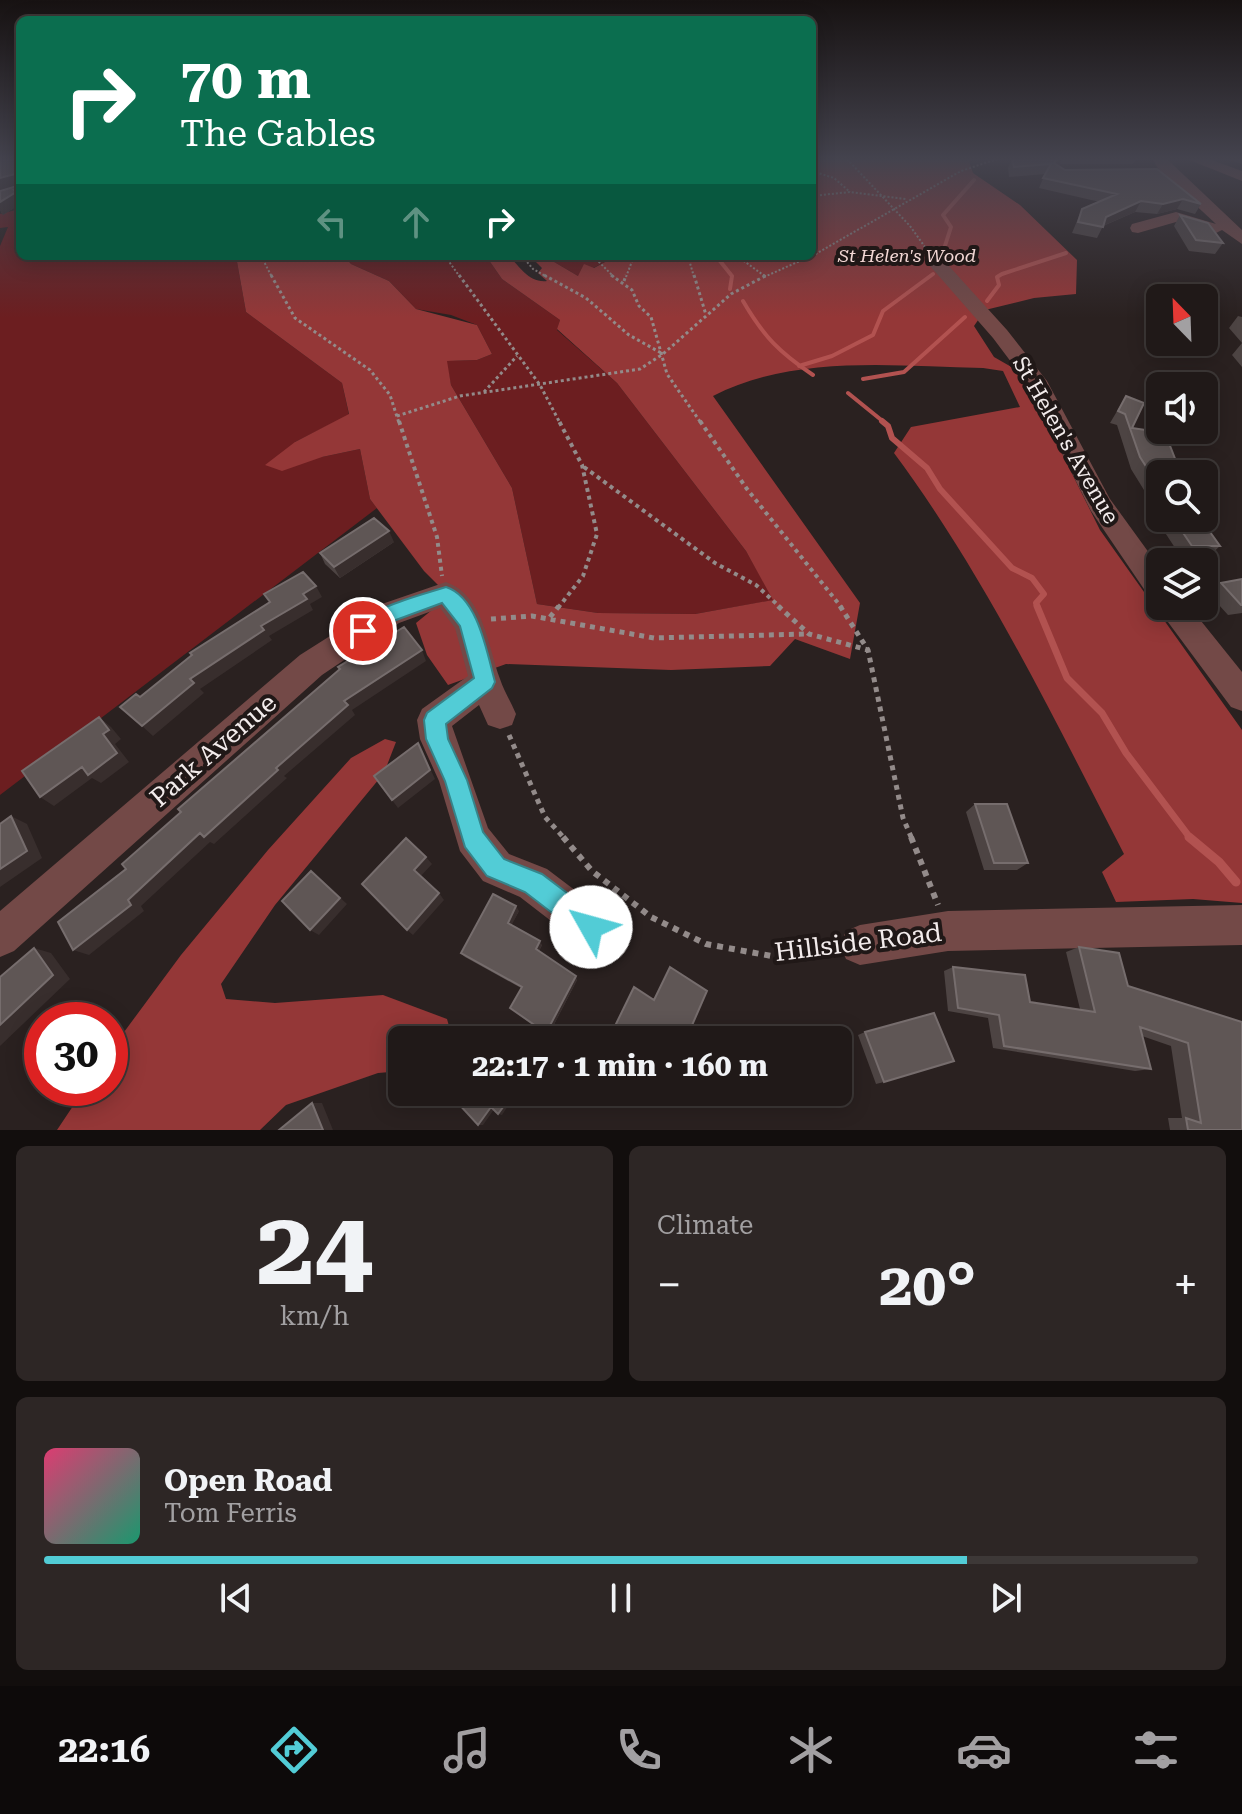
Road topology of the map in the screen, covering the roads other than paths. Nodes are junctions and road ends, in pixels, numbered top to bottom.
1 (1211, 212) edge
2 (1138, 228) dead end
3 (1242, 239) edge
4 (933, 259) road end
5 (1146, 570) edge
6 (1183, 620) edge
7 (485, 682) junction
8 (1242, 697) edge
9 (500, 714) road end
10 (1242, 925) edge
11 (591, 927) dead end
12 (0, 937) edge
13 (860, 945) road end

1 - 3 street
2 - 3 street
4 - 5 street, St Helen's Avenue
6 - 8 street
7 - 9 street
7 - 11 street
7 - 12 street, Park Avenue
10 - 13 street, Hillside Road

